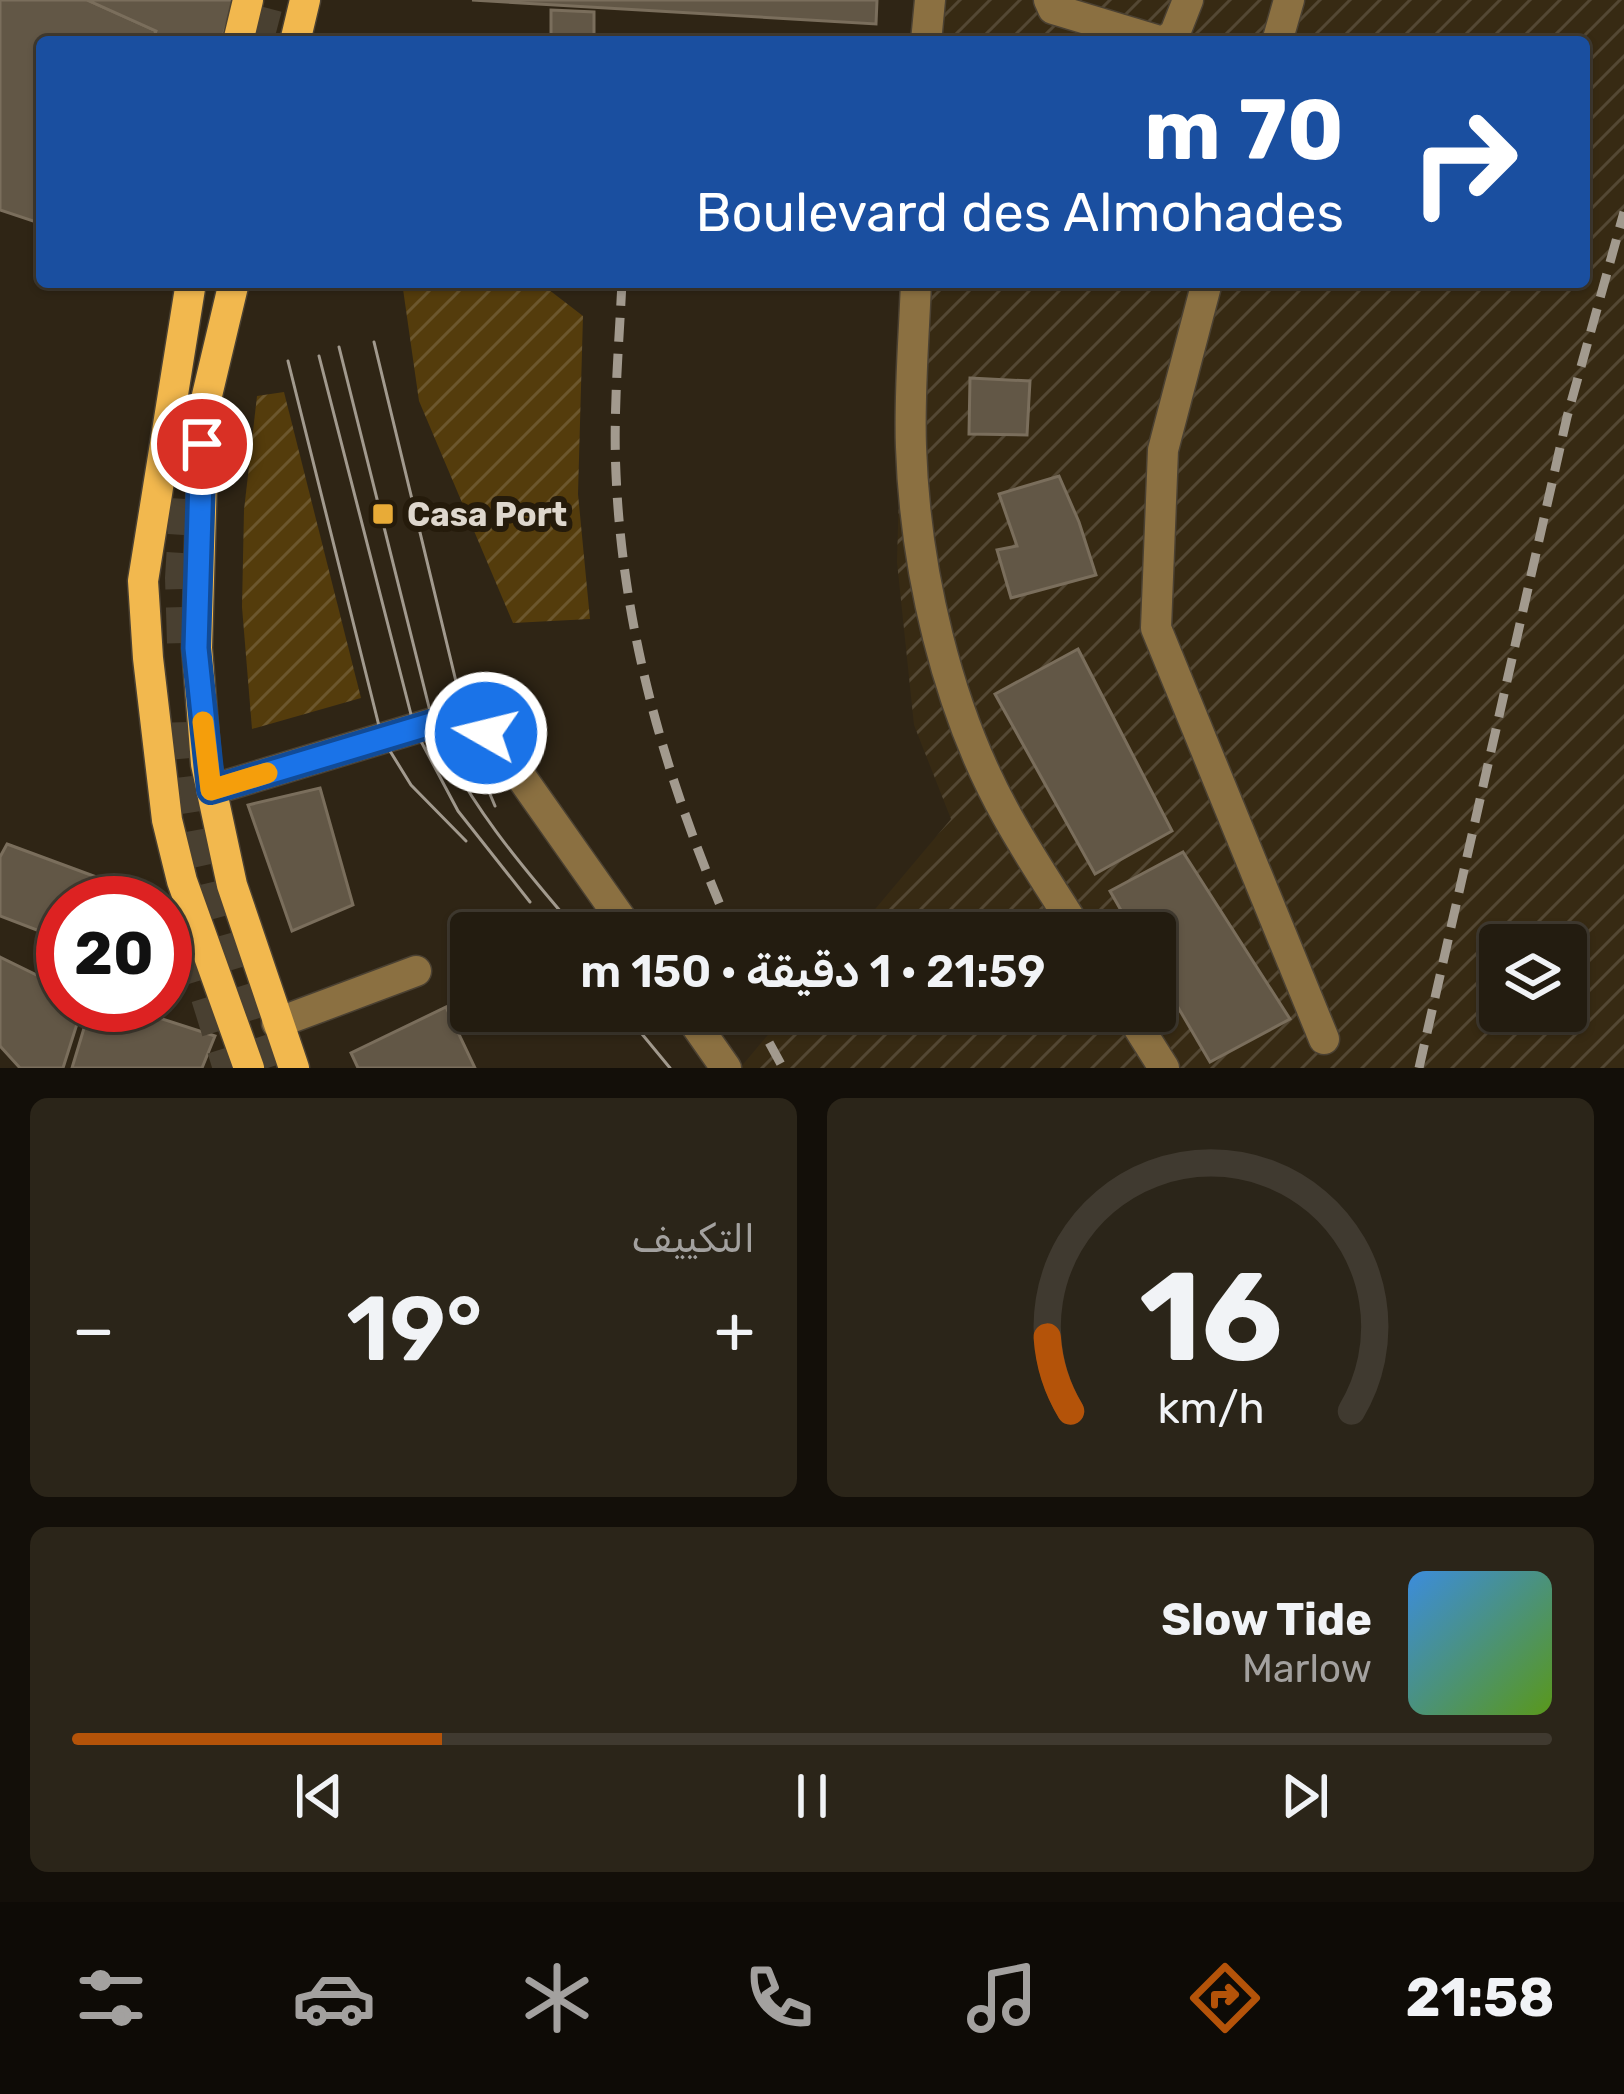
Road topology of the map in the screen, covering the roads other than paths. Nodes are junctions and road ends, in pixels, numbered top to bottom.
1 (248, 0) edge
2 (304, 0) edge
3 (930, 0) edge
4 (1049, 0) edge
5 (1188, 0) edge
6 (1289, 0) edge
7 (239, 36) edge
8 (296, 36) edge
9 (927, 36) edge
10 (1144, 36) edge
11 (1171, 36) edge
12 (1279, 36) edge
13 (190, 288) edge
14 (233, 288) edge
15 (916, 288) edge
16 (1205, 288) edge
17 (211, 790) junction
18 (616, 912) edge
19 (1066, 912) edge
20 (416, 971) dead end
21 (278, 1023) junction
22 (701, 1032) edge
23 (1141, 1032) edge
24 (1324, 1040) dead end
25 (249, 1068) edge
26 (294, 1068) edge
27 (726, 1068) edge
28 (1164, 1068) edge

1 - 7 main road
2 - 8 main road
3 - 9 street
4 - 10 street
5 - 11 street
6 - 12 street
13 - 25 main road
14 - 17 main road
15 - 19 street
16 - 24 street
17 - 18 street
17 - 21 main road
20 - 21 street
21 - 26 main road
22 - 27 street
23 - 28 street

